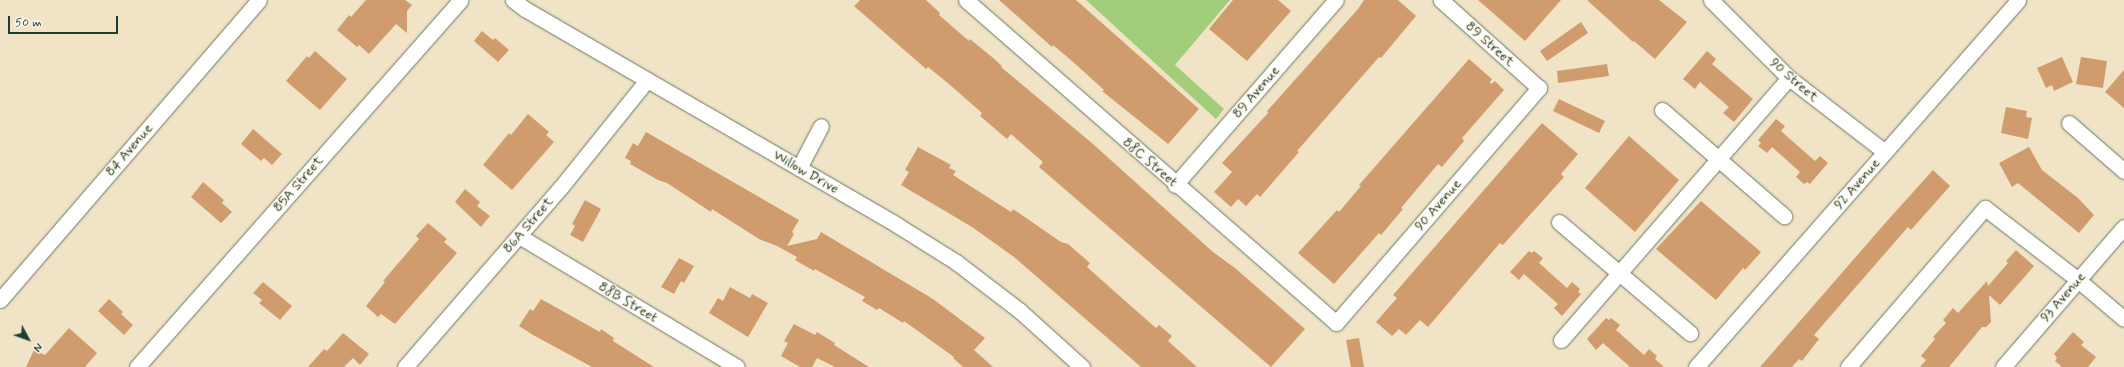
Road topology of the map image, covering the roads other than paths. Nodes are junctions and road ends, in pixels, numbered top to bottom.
1 (259, 0) edge
2 (460, 0) edge
3 (513, 0) edge
4 (966, 0) edge
5 (1336, 0) edge
6 (1441, 0) edge
7 (1711, 0) edge
8 (2018, 0) edge
9 (1789, 78) junction
10 (647, 80) junction
11 (1539, 88) joint
12 (1662, 110) dead end
13 (2068, 123) dead end
14 (821, 126) dead end
15 (1885, 152) junction
16 (1719, 159) junction
17 (799, 168) junction
18 (2124, 171) edge
19 (1175, 184) junction
20 (1784, 216) dead end
21 (1559, 222) dead end
22 (2124, 228) edge
23 (519, 236) junction
24 (1620, 273) junction
25 (2078, 280) junction
26 (0, 300) edge
27 (2124, 319) edge
28 (1336, 323) joint
29 (1690, 333) dead end
30 (1561, 340) dead end
31 (2005, 366) edge
32 (137, 367) edge
33 (405, 367) edge
34 (737, 367) edge
35 (1082, 367) edge
36 (1696, 367) edge
37 (1848, 367) edge

1 - 26 street, 84 Avenue
2 - 32 street, 85A Street
3 - 10 street, Willow Drive
4 - 19 street, 88C Street
5 - 19 street, 89 Avenue
6 - 11 street, 89 Street
7 - 9 street, 90 Street
8 - 15 street, 92 Avenue
9 - 15 street, 90 Street
9 - 16 street
10 - 17 street, Willow Drive
10 - 23 street, 86A Street
11 - 28 street, 90 Avenue
12 - 16 street
13 - 18 street
14 - 17 street
15 - 36 street, 92 Avenue
16 - 20 street
16 - 24 street
17 - 35 street, Willow Drive
19 - 28 street, 88C Street
21 - 24 street
22 - 25 street, 93 Avenue
23 - 33 street, 86A Street
23 - 34 street, 88B Street
24 - 29 street
24 - 30 street
25 - 27 street
25 - 31 street, 93 Avenue
25 - 37 street

